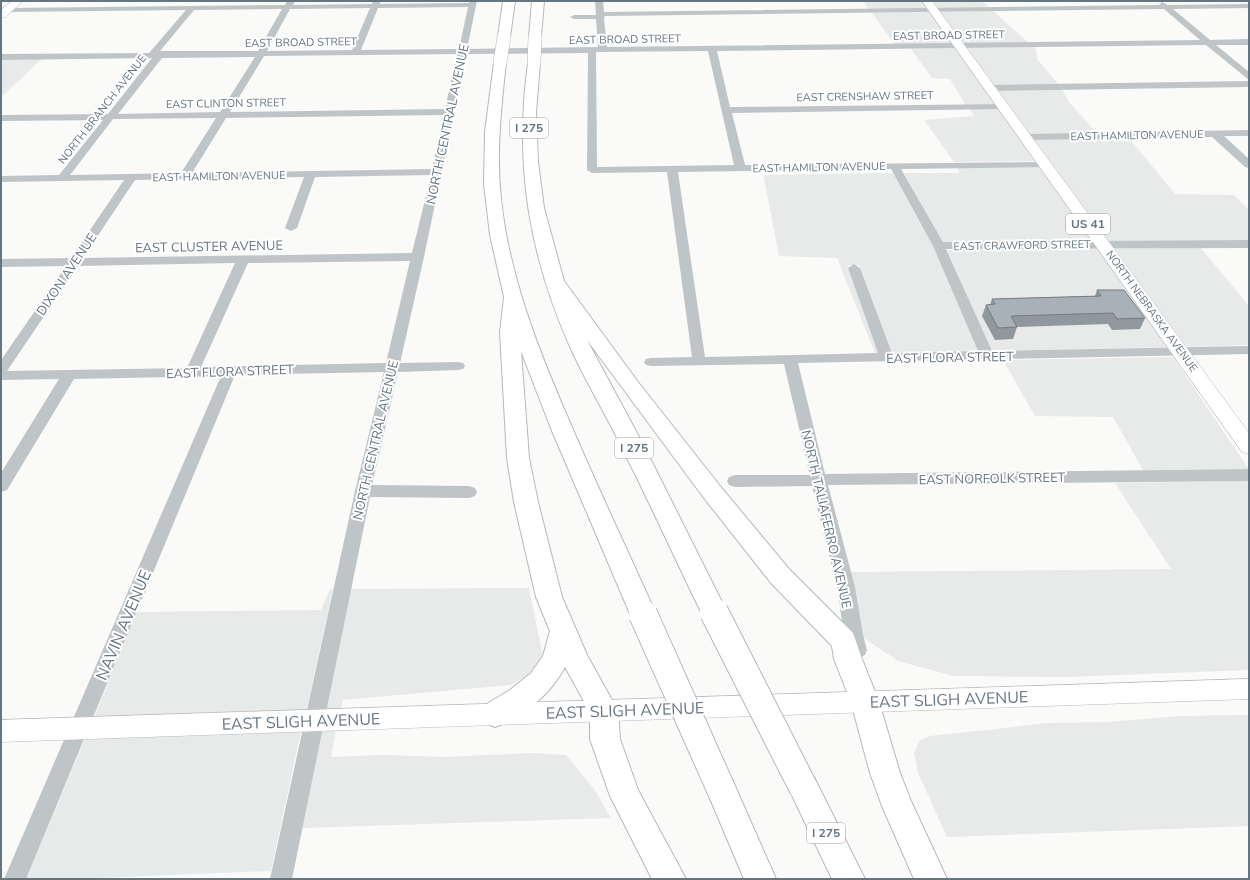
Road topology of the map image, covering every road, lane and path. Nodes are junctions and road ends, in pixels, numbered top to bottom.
1 (201, 1) edge
2 (509, 1) edge
3 (538, 1) edge
4 (600, 1) edge
5 (376, 3) edge
6 (472, 3) edge
7 (289, 4) edge
8 (1162, 4) edge
9 (931, 6) edge
10 (1249, 6) edge
11 (8, 8) edge
12 (193, 8) junction
13 (600, 15) junction
14 (574, 17) dead end
15 (1249, 42) edge
16 (1208, 43) junction
17 (960, 46) junction
18 (712, 49) junction
19 (592, 50) junction
20 (603, 50) junction
21 (356, 52) junction
22 (462, 52) junction
23 (262, 53) junction
24 (156, 55) junction
25 (1, 57) edge
26 (1249, 77) edge
27 (1249, 84) edge
28 (990, 88) junction
29 (1004, 106) junction
30 (727, 110) junction
31 (450, 112) junction
32 (223, 114) junction
33 (111, 116) junction
34 (1, 118) edge
35 (1249, 133) edge
36 (1215, 134) junction
37 (1026, 136) junction
38 (1045, 164) junction
39 (1249, 165) edge
40 (894, 166) junction
41 (740, 168) junction
42 (672, 169) junction
43 (437, 172) junction
44 (311, 174) junction
45 (132, 177) junction
46 (184, 177) junction
47 (62, 178) junction
48 (1, 179) edge
49 (291, 228) dead end
50 (1249, 244) edge
51 (1104, 245) junction
52 (939, 246) junction
53 (418, 257) junction
54 (243, 260) junction
55 (74, 262) junction
56 (1, 263) edge
57 (854, 268) dead end
58 (556, 284) junction
59 (513, 298) junction
60 (1249, 350) edge
61 (1181, 352) junction
62 (987, 356) junction
63 (887, 358) junction
64 (790, 359) junction
65 (699, 361) junction
66 (651, 362) dead end
67 (458, 366) dead end
68 (392, 367) junction
69 (1, 370) edge
70 (230, 371) junction
71 (192, 372) junction
72 (69, 375) junction
73 (1, 376) edge
74 (1249, 447) edge
75 (1249, 475) edge
76 (818, 480) junction
77 (736, 481) dead end
78 (1, 486) edge
79 (363, 491) junction
80 (468, 492) dead end
81 (563, 631) junction
82 (1249, 689) edge
83 (866, 702) junction
84 (604, 711) junction
85 (495, 714) junction
86 (313, 721) junction
87 (79, 730) junction
88 (1, 731) edge
89 (15, 879) edge
90 (281, 879) edge
91 (670, 879) edge
92 (760, 879) edge
93 (849, 879) edge
94 (931, 879) edge

1 - 12 street, NORTH BRANCH AVENUE
2 - 59 highway, I 275, bridge
3 - 58 highway, I 275, bridge
4 - 13 street
5 - 6 street
5 - 7 street
5 - 21 street
6 - 22 street, NORTH CENTRAL AVENUE
7 - 12 street
7 - 23 street
8 - 9 street
8 - 10 street
8 - 16 street
9 - 13 street
9 - 17 main road, NORTH NEBRASKA AVENUE / US 41
11 - 12 street
12 - 24 street, NORTH BRANCH AVENUE
13 - 14 street
13 - 20 street
15 - 16 street, EAST BROAD STREET
16 - 17 street, EAST BROAD STREET
16 - 26 street
17 - 18 street, EAST BROAD STREET
17 - 28 main road, NORTH NEBRASKA AVENUE / US 41
18 - 20 street, EAST BROAD STREET
18 - 30 street
19 - 20 street, EAST BROAD STREET
19 - 22 street, EAST BROAD STREET
19 - 42 street, EAST HAMILTON AVENUE
21 - 22 street, EAST BROAD STREET
21 - 23 street, EAST BROAD STREET
22 - 31 street, NORTH CENTRAL AVENUE
23 - 24 street, EAST BROAD STREET
23 - 32 street
24 - 25 street, EAST BROAD STREET
24 - 33 street, NORTH BRANCH AVENUE
27 - 28 street
28 - 29 main road, NORTH NEBRASKA AVENUE / US 41
29 - 30 street, EAST CRENSHAW STREET
29 - 37 main road, NORTH NEBRASKA AVENUE / US 41
30 - 41 street
31 - 32 street, EAST CLINTON STREET
31 - 43 street, NORTH CENTRAL AVENUE
32 - 33 street, EAST CLINTON STREET
32 - 46 street
33 - 34 street, EAST CLINTON STREET
33 - 47 street, NORTH BRANCH AVENUE
35 - 36 street, EAST HAMILTON AVENUE
36 - 37 street, EAST HAMILTON AVENUE
36 - 39 street
37 - 38 main road, NORTH NEBRASKA AVENUE / US 41
38 - 40 street, EAST HAMILTON AVENUE
38 - 51 main road, NORTH NEBRASKA AVENUE / US 41
40 - 41 street, EAST HAMILTON AVENUE
40 - 52 street
41 - 42 street, EAST HAMILTON AVENUE
42 - 65 street
43 - 44 street, EAST HAMILTON AVENUE
43 - 53 street, NORTH CENTRAL AVENUE
44 - 46 street, EAST HAMILTON AVENUE
44 - 49 street
45 - 46 street, EAST HAMILTON AVENUE
45 - 47 street, EAST HAMILTON AVENUE
45 - 55 street, DIXON AVENUE
47 - 48 street, EAST HAMILTON AVENUE
50 - 51 street, EAST CRAWFORD STREET
51 - 52 street, EAST CRAWFORD STREET
51 - 61 main road, NORTH NEBRASKA AVENUE / US 41
52 - 62 street
53 - 54 street, EAST CLUSTER AVENUE
53 - 68 street, NORTH CENTRAL AVENUE
54 - 55 street, EAST CLUSTER AVENUE
54 - 71 street
55 - 56 street, EAST CLUSTER AVENUE
55 - 69 street, DIXON AVENUE
57 - 63 street
58 - 83 highway
58 - 93 highway, I 275, bridge
59 - 81 highway
59 - 92 highway, I 275, bridge
60 - 61 street, EAST FLORA STREET
61 - 62 street, EAST FLORA STREET
61 - 74 main road, NORTH NEBRASKA AVENUE / US 41
62 - 63 street, EAST FLORA STREET
63 - 64 street, EAST FLORA STREET
64 - 65 street, EAST FLORA STREET
64 - 76 street, NORTH TALIAFERRO AVENUE
65 - 66 street, EAST FLORA STREET
67 - 68 street, EAST FLORA STREET
68 - 70 street, EAST FLORA STREET
68 - 79 street, NORTH CENTRAL AVENUE
70 - 71 street, EAST FLORA STREET
70 - 87 street, NAVIN AVENUE
71 - 72 street, EAST FLORA STREET
72 - 73 street, EAST FLORA STREET
72 - 78 street
75 - 76 street, EAST NORFOLK STREET
76 - 77 street, EAST NORFOLK STREET
76 - 83 street, NORTH TALIAFERRO AVENUE
79 - 80 street
79 - 86 street, NORTH CENTRAL AVENUE
81 - 84 highway
81 - 85 highway
82 - 83 main road, EAST SLIGH AVENUE
83 - 84 main road, EAST SLIGH AVENUE
83 - 94 highway
84 - 85 main road, EAST SLIGH AVENUE
84 - 91 highway
85 - 86 main road, EAST SLIGH AVENUE
86 - 87 main road, EAST SLIGH AVENUE
86 - 90 street, NORTH CENTRAL AVENUE
87 - 88 main road, EAST SLIGH AVENUE
87 - 89 street, NAVIN AVENUE

